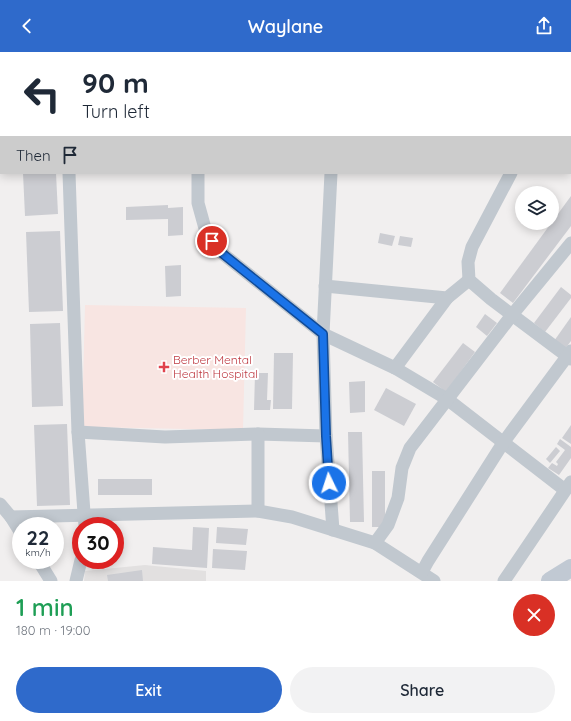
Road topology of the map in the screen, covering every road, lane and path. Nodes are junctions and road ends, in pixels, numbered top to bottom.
1 (69, 174) edge
2 (198, 174) edge
3 (331, 174) edge
4 (510, 174) edge
5 (571, 243) edge
6 (468, 280) junction
7 (325, 286) junction
8 (447, 298) junction
9 (512, 315) junction
10 (323, 334) junction
11 (570, 355) edge
12 (395, 368) junction
13 (446, 400) junction
14 (78, 432) junction
15 (258, 434) junction
16 (326, 436) junction
17 (503, 443) junction
18 (568, 486) edge
19 (0, 504) edge
20 (258, 511) junction
21 (11, 517) joint
22 (84, 517) edge
23 (124, 518) edge
24 (72, 520) edge
25 (333, 530) junction
26 (375, 543) junction
27 (571, 568) edge
28 (44, 569) edge
29 (79, 569) edge
30 (422, 572) junction
31 (51, 581) edge
32 (76, 581) edge
33 (434, 581) edge
34 (504, 581) edge
35 (550, 581) edge

1 - 14 street
2 - 10 street
3 - 7 street
4 - 6 street
5 - 9 street
6 - 8 street
6 - 9 street
7 - 8 street
7 - 10 street
8 - 12 street
9 - 11 street
9 - 13 street
10 - 12 street
10 - 16 street
11 - 17 street
12 - 13 street
13 - 17 street
13 - 26 street
14 - 15 street
14 - 22 street
15 - 16 street
15 - 20 street
16 - 25 street
17 - 18 street
17 - 30 street
18 - 34 street
19 - 21 street
20 - 23 street
20 - 25 street
21 - 24 street
25 - 26 street
26 - 30 street
27 - 35 street
28 - 31 street
29 - 32 street
30 - 33 street

